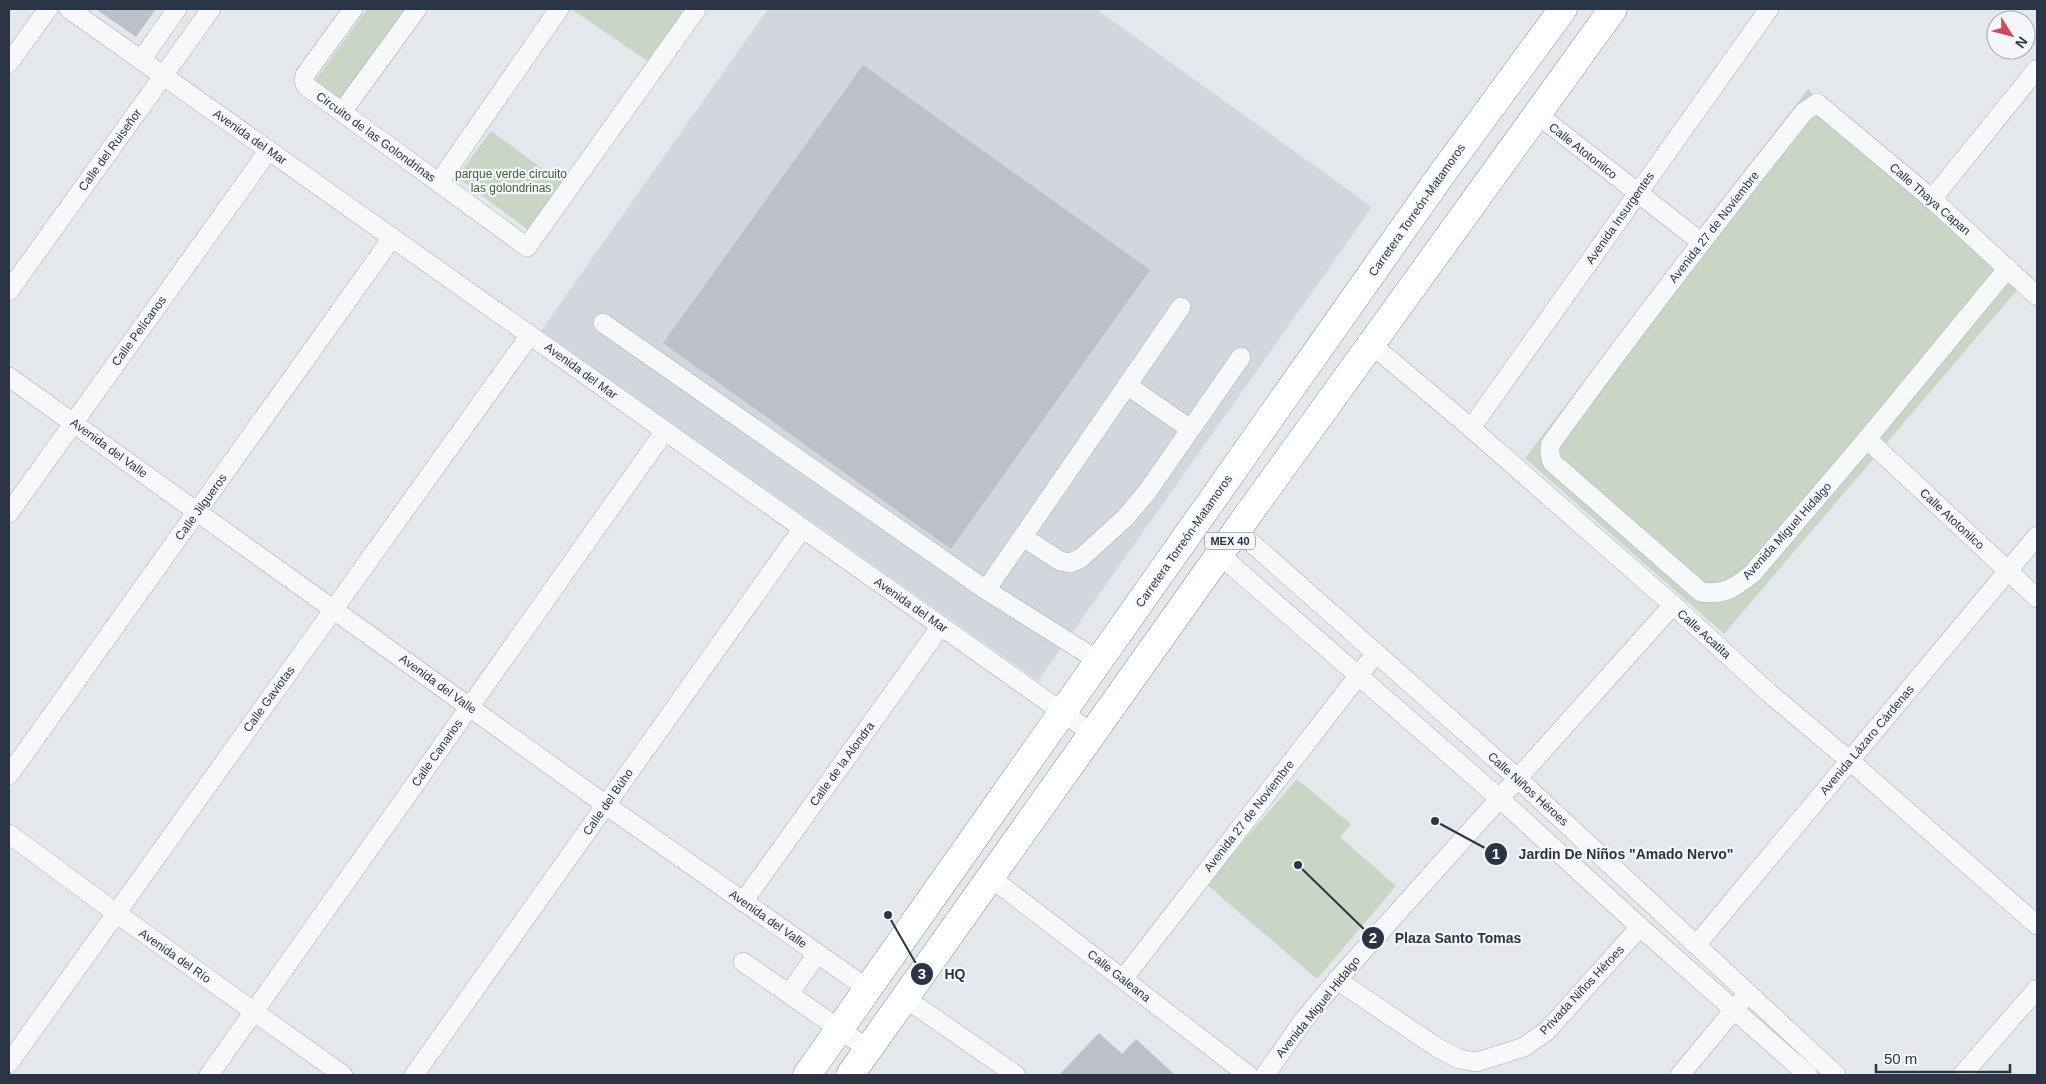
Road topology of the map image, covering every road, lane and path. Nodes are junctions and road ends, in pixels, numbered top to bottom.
1 (48, 9) edge
2 (69, 9) edge
3 (177, 9) edge
4 (211, 9) edge
5 (353, 9) edge
6 (417, 9) edge
7 (559, 9) edge
8 (695, 9) edge
9 (1563, 9) edge
10 (1613, 9) edge
11 (1769, 9) edge
12 (141, 60) junction
13 (9, 63) edge
14 (2037, 69) edge
15 (164, 76) junction
16 (1821, 104) joint
17 (342, 112) junction
18 (1537, 114) junction
19 (269, 150) junction
20 (439, 182) junction
21 (1638, 193) junction
22 (1932, 199) junction
23 (392, 238) junction
24 (1701, 242) junction
25 (2008, 268) junction
26 (9, 290) edge
27 (2037, 296) edge
28 (1181, 307) dead end
29 (603, 323) dead end
30 (530, 335) junction
31 (1371, 344) junction
32 (1240, 357) dead end
33 (1612, 359) joint
34 (9, 377) edge
35 (1127, 385) junction
36 (73, 423) junction
37 (1471, 428) junction
38 (1190, 430) junction
39 (665, 431) junction
40 (1867, 438) junction
41 (198, 512) junction
42 (9, 513) edge
43 (802, 529) junction
44 (1237, 530) junction
45 (2037, 536) edge
46 (1023, 537) junction
47 (1220, 555) junction
48 (2008, 572) junction
49 (986, 590) junction
50 (2037, 598) edge
51 (1673, 605) junction
52 (333, 609) junction
53 (941, 626) junction
54 (1376, 652) junction
55 (1099, 661) junction
56 (1358, 674) junction
57 (470, 707) junction
58 (1063, 713) junction
59 (1092, 733) junction
60 (1850, 761) junction
61 (9, 775) edge
62 (1518, 778) junction
63 (1499, 798) junction
64 (606, 804) junction
65 (9, 834) edge
66 (990, 877) junction
67 (743, 902) junction
68 (116, 913) junction
69 (2037, 925) edge
70 (1640, 928) junction
71 (1696, 944) junction
72 (817, 954) junction
73 (744, 962) dead end
74 (1123, 979) junction
75 (1337, 980) junction
76 (868, 989) junction
77 (2037, 989) edge
78 (1748, 993) junction
79 (789, 994) junction
80 (904, 998) junction
81 (1734, 1009) junction
82 (254, 1012) junction
83 (840, 1029) junction
84 (868, 1049) junction
85 (9, 1063) edge
86 (209, 1075) edge
87 (343, 1075) edge
88 (414, 1075) edge
89 (807, 1075) edge
90 (850, 1075) edge
91 (1016, 1075) edge
92 (1248, 1075) edge
93 (1265, 1075) edge
94 (1680, 1075) edge
95 (1808, 1075) edge
96 (1836, 1075) edge
97 (1962, 1075) edge

1 - 13 street
2 - 12 street, Avenida del Mar
3 - 12 street
4 - 15 street, Calle del Ruiseñor
5 - 17 street, Circuito de las Golondrinas
6 - 17 street
7 - 20 street
8 - 20 street, Circuito de las Golondrinas
9 - 55 highway, Carretera Torreón-Matamoros / MEX 40
10 - 18 highway, MEX 40
11 - 21 street, Avenida Insurgentes
12 - 15 street, Avenida del Mar
14 - 22 street
15 - 19 street, Avenida del Mar
15 - 26 street, Calle del Ruiseñor
16 - 22 street, Calle Thaya Capan
16 - 24 street, Avenida 27 de Noviembre
17 - 20 street, Circuito de las Golondrinas
18 - 21 street, Calle Atotonilco
18 - 31 highway, MEX 40
19 - 23 street, Avenida del Mar
19 - 36 street, Calle Pelícanos
21 - 24 street, Calle Atotonilco
21 - 37 street, Avenida Insurgentes
22 - 25 street, Calle Thaya Capan
23 - 30 street, Avenida del Mar
23 - 41 street, Calle Jilgueros
24 - 33 street, Avenida 27 de Noviembre
25 - 27 street, Calle Thaya Capan
25 - 40 street, Avenida Miguel Hidalgo
28 - 35 street
29 - 49 street
30 - 39 street, Avenida del Mar
30 - 52 street, Calle Gaviotas
31 - 37 street, Calle Acatita
31 - 44 highway, MEX 40
32 - 38 street
33 - 40 street, Avenida Miguel Hidalgo
34 - 36 street, Avenida del Valle
35 - 38 street
35 - 46 street
36 - 41 street, Avenida del Valle
36 - 42 street, Calle Pelícanos
37 - 51 street, Calle Acatita
38 - 46 street
39 - 43 street, Avenida del Mar
39 - 57 street, Calle Canarios
40 - 48 street, Calle Atotonilco
41 - 52 street, Avenida del Valle
41 - 61 street, Calle Jilgueros
43 - 53 street, Avenida del Mar
43 - 64 street, Calle del Búho
44 - 47 highway, MEX 40
44 - 54 street, Calle Niños Héroes
45 - 48 street, Avenida Lázaro Cárdenas
46 - 49 street
47 - 56 street, Calle Niños Héroes
47 - 59 highway, MEX 40
48 - 50 street, Calle Atotonilco
48 - 60 street, Avenida Lázaro Cárdenas
49 - 55 street
51 - 60 street, Calle Acatita
51 - 62 street, Avenida Miguel Hidalgo
52 - 57 street, Avenida del Valle
52 - 68 street, Calle Gaviotas
53 - 58 street, Avenida del Mar
53 - 67 street, Calle de la Alondra
54 - 56 street, Avenida 27 de Noviembre
54 - 62 street, Calle Niños Héroes
55 - 58 highway, Carretera Torreón-Matamoros / MEX 40
56 - 63 street, Calle Niños Héroes
56 - 74 street, Avenida 27 de Noviembre
57 - 64 street, Avenida del Valle
57 - 82 street, Calle Canarios
58 - 59 street, Avenida del Mar
58 - 76 highway, Carretera Torreón-Matamoros / MEX 40
59 - 66 highway, MEX 40
60 - 69 street, Calle Acatita
60 - 71 street, Avenida Lázaro Cárdenas
62 - 63 street, Avenida Miguel Hidalgo
62 - 71 street, Calle Niños Héroes
63 - 70 street, Calle Niños Héroes
63 - 75 street, Avenida Miguel Hidalgo
64 - 67 street, Avenida del Valle
64 - 88 street, Calle del Búho
65 - 68 street, Avenida del Río
66 - 74 street, Calle Galeana
66 - 80 highway, MEX 40
67 - 72 street, Avenida del Valle
68 - 82 street, Avenida del Río
68 - 85 street, Calle Gaviotas
70 - 75 street, Privada Niños Héroes
70 - 81 street, Calle Niños Héroes
71 - 78 street, Calle Niños Héroes
72 - 76 street, Avenida del Valle
72 - 79 street
73 - 79 street
74 - 92 street, Calle Galeana
75 - 93 street, Avenida Miguel Hidalgo
76 - 83 highway, Carretera Torreón-Matamoros / MEX 40
77 - 97 street
78 - 81 street
78 - 96 street, Calle Niños Héroes
79 - 83 street
80 - 84 highway, MEX 40
80 - 91 street
81 - 94 street
81 - 95 street, Calle Niños Héroes
82 - 86 street, Calle Canarios
82 - 87 street, Avenida del Río
83 - 84 street
83 - 89 highway, Carretera Torreón-Matamoros / MEX 40
84 - 90 highway, MEX 40

